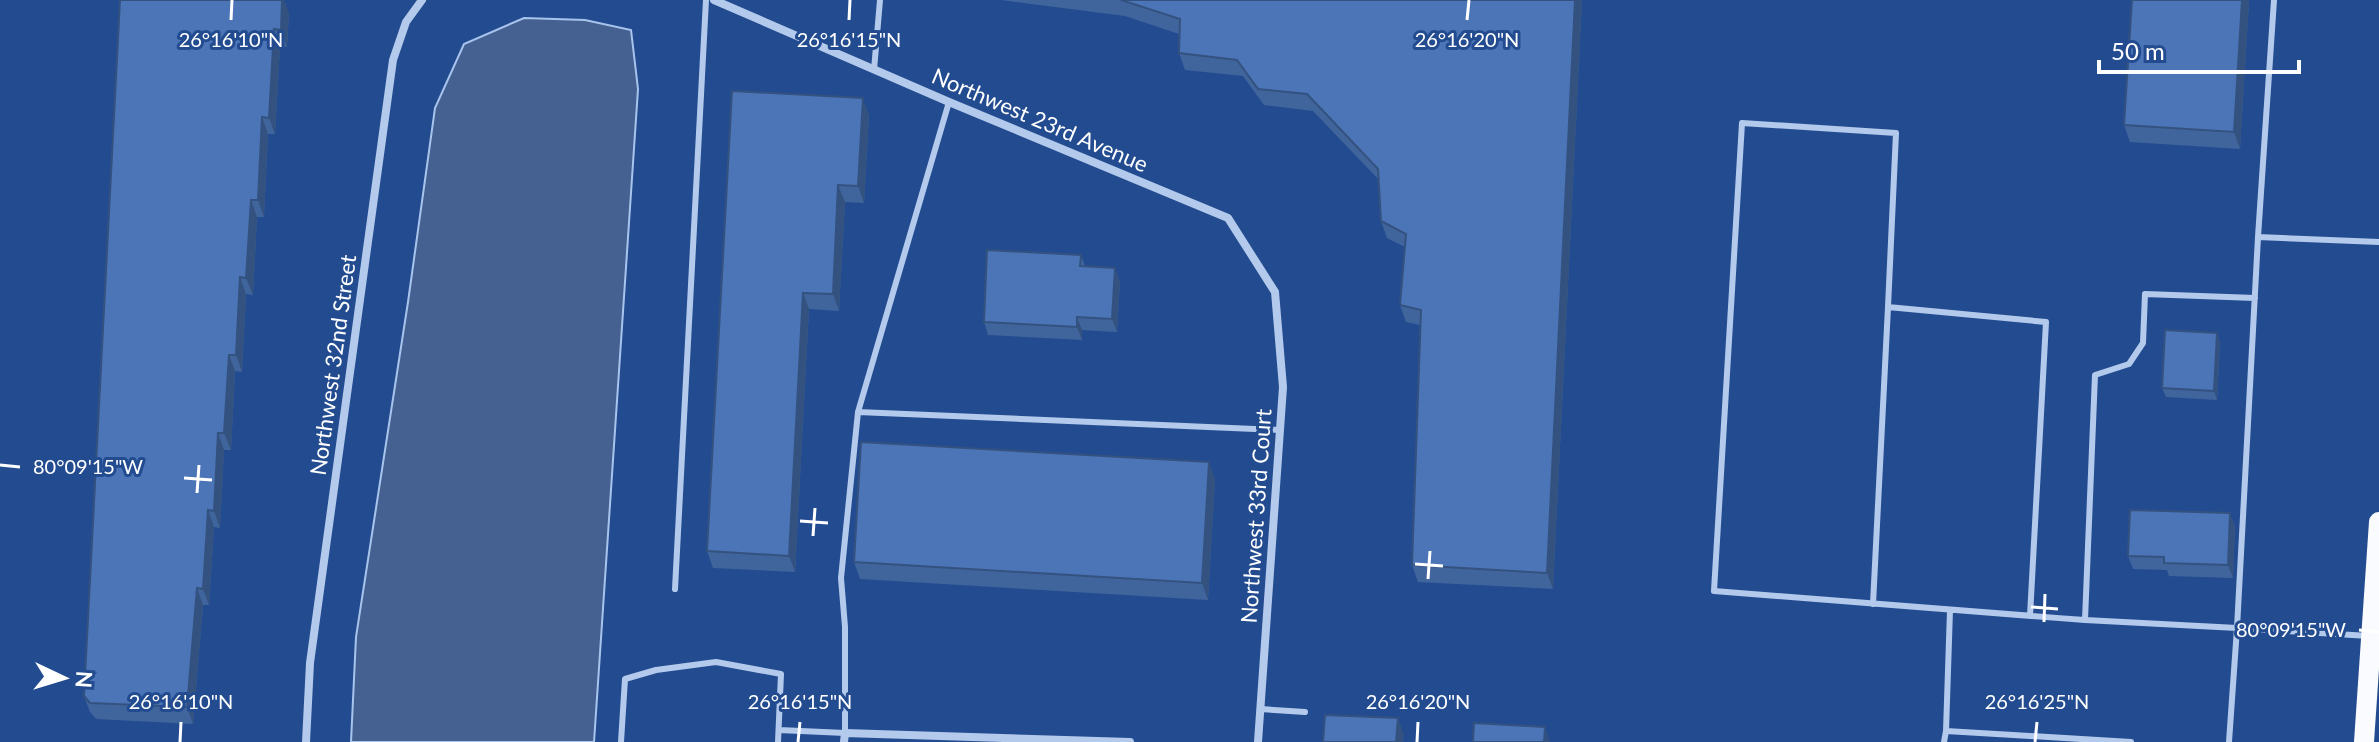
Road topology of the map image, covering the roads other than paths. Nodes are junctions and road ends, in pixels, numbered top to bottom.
1 (422, 0) edge
2 (706, 0) edge
3 (714, 0) edge
4 (880, 0) edge
5 (2274, 0) edge
6 (874, 70) junction
7 (949, 102) junction
8 (2258, 237) junction
9 (2379, 242) edge
10 (1275, 292) joint
11 (2255, 298) junction
12 (1888, 307) junction
13 (858, 412) junction
14 (1280, 430) junction
15 (2379, 522) edge
16 (2378, 550) edge
17 (675, 589) dead end
18 (1873, 604) junction
19 (1950, 610) junction
20 (2030, 616) junction
21 (2085, 620) junction
22 (2237, 628) junction
23 (2375, 640) edge
24 (1260, 709) junction
25 (1305, 712) dead end
26 (779, 730) junction
27 (1946, 731) junction
28 (844, 737) edge
29 (306, 742) edge
30 (621, 742) edge
31 (778, 742) edge
32 (1108, 742) edge
33 (1130, 742) edge
34 (1258, 742) edge
35 (1944, 742) edge
36 (2131, 742) edge
37 (2229, 742) edge
38 (2364, 742) edge

1 - 29 street, Northwest 32nd Street
2 - 17 lane
3 - 6 street, Northwest 23rd Avenue
4 - 6 lane
5 - 8 lane
6 - 7 street, Northwest 23rd Avenue
7 - 10 street, Northwest 23rd Avenue
7 - 13 lane
8 - 9 lane
8 - 11 lane
10 - 14 street, Northwest 33rd Court
11 - 21 lane
11 - 22 lane
12 - 18 lane
12 - 18 lane
12 - 20 lane
13 - 14 lane
13 - 28 lane
14 - 24 street, Northwest 33rd Court
15 - 16 main road
16 - 23 main road
18 - 19 lane
19 - 20 lane
19 - 27 lane
20 - 21 lane
21 - 22 lane
22 - 23 lane
22 - 37 lane
23 - 38 main road
24 - 25 lane
24 - 34 street, Northwest 33rd Court
26 - 28 lane
26 - 30 lane
26 - 31 lane
27 - 35 lane
27 - 36 lane
28 - 32 street
32 - 33 street

